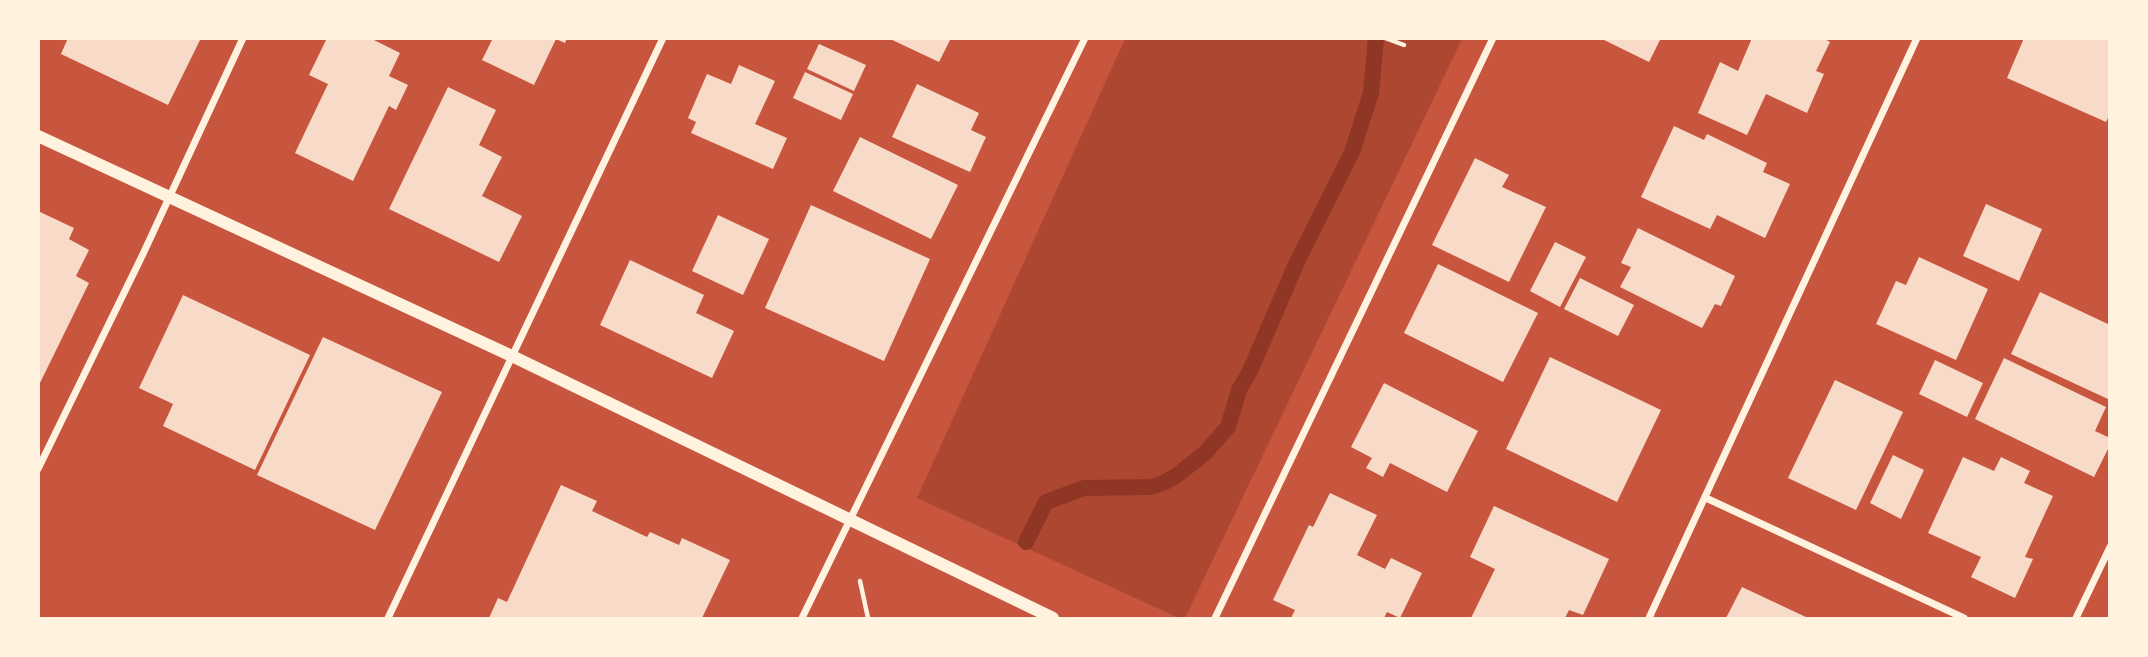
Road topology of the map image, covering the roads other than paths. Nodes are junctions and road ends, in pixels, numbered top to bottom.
1 (243, 38) edge
2 (663, 38) edge
3 (1085, 38) edge
4 (1493, 38) edge
5 (1917, 38) edge
6 (38, 136) edge
7 (169, 197) junction
8 (514, 357) junction
9 (38, 469) edge
10 (1706, 498) junction
11 (849, 520) junction
12 (2109, 547) edge
13 (388, 618) edge
14 (802, 618) edge
15 (1053, 618) edge
16 (1215, 618) edge
17 (1649, 618) edge
18 (1964, 618) edge
19 (2076, 618) edge

1 - 7 street
2 - 8 street
3 - 11 street
4 - 16 street
5 - 10 street
6 - 7 street
7 - 8 street
7 - 9 street
8 - 11 street
8 - 13 street
10 - 17 street
10 - 18 street
11 - 14 street
11 - 15 street
12 - 19 street

